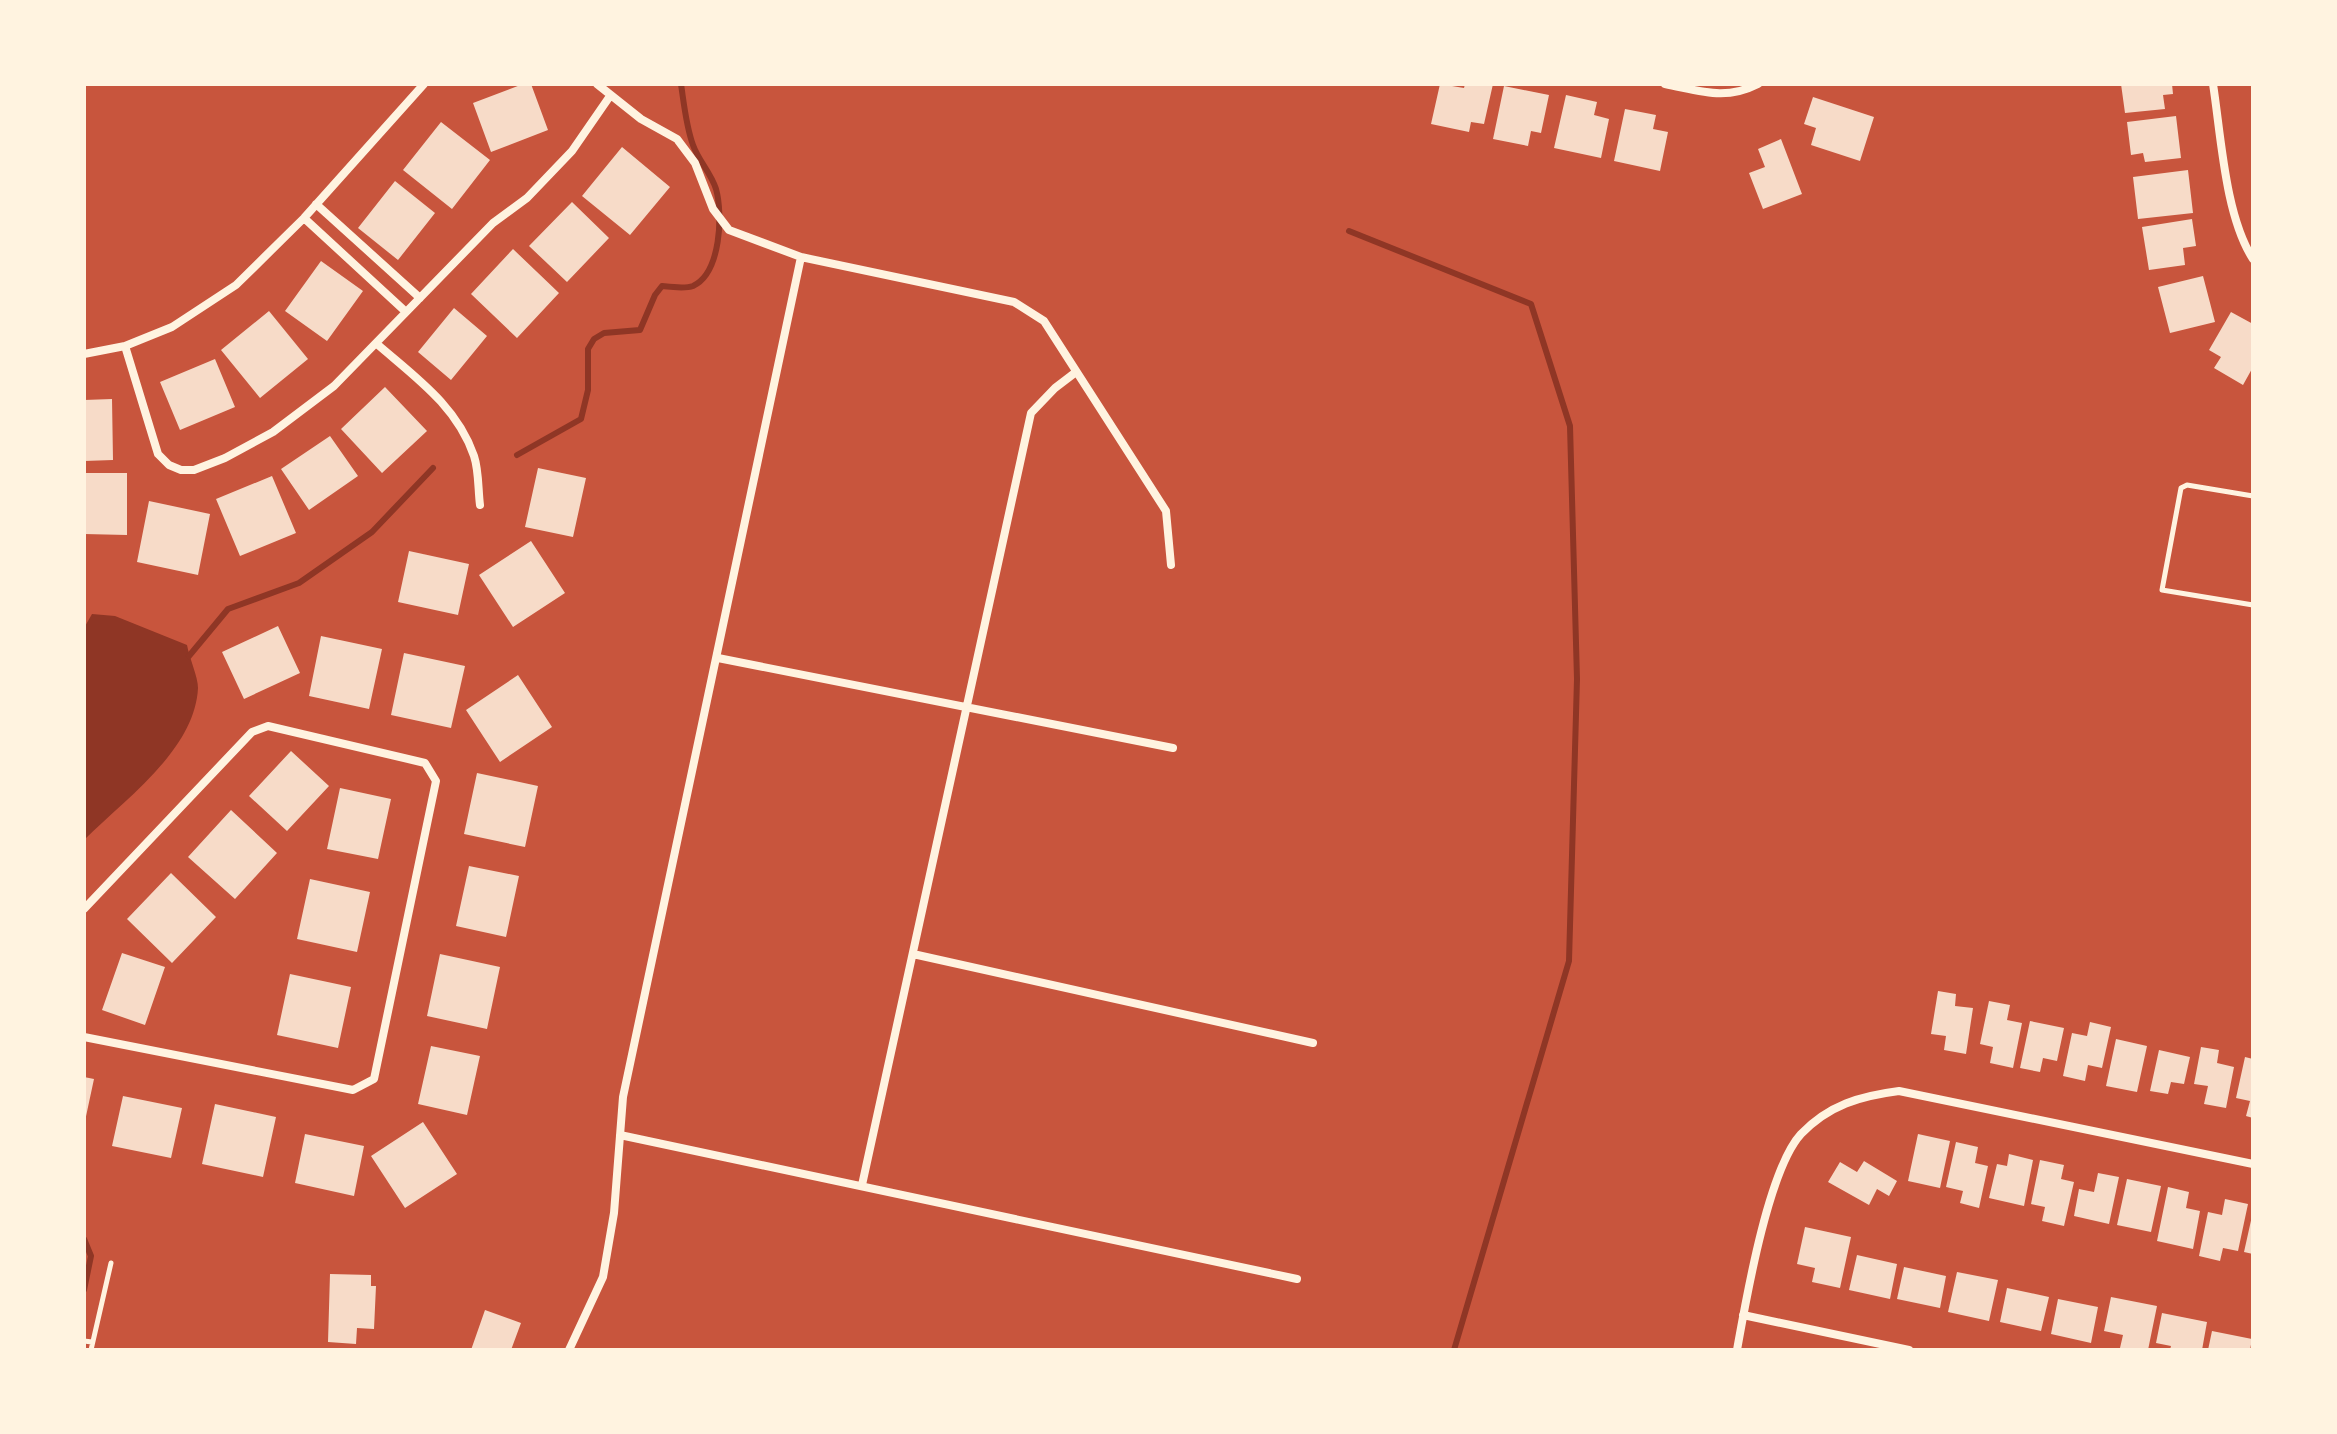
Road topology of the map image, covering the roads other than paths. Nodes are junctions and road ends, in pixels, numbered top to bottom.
1 (424, 84) edge
2 (597, 84) edge
3 (1665, 84) edge
4 (1758, 84) edge
5 (2213, 84) edge
6 (610, 96) junction
7 (316, 204) junction
8 (304, 218) junction
9 (801, 257) junction
10 (2253, 259) edge
11 (420, 298) junction
12 (406, 312) junction
13 (377, 344) junction
14 (125, 346) junction
15 (84, 354) edge
16 (1076, 372) junction
17 (2253, 496) edge
18 (480, 505) dead end
19 (1171, 565) dead end
20 (2253, 605) edge
21 (718, 658) junction
22 (967, 707) junction
23 (1173, 748) dead end
24 (84, 909) edge
25 (913, 954) junction
26 (84, 1037) edge
27 (1313, 1043) dead end
28 (620, 1135) junction
29 (2253, 1164) edge
30 (862, 1185) junction
31 (111, 1263) dead end
32 (1297, 1279) dead end
33 (1743, 1315) junction
34 (84, 1341) edge
35 (92, 1342) junction
36 (91, 1350) edge
37 (569, 1350) edge
38 (1737, 1350) edge
39 (1909, 1350) edge

1 - 7 street
2 - 6 street
3 - 4 street
5 - 10 street
6 - 9 street
6 - 11 street
7 - 8 street
7 - 11 street
8 - 12 street
8 - 14 street
9 - 16 street
9 - 21 street
11 - 12 street
12 - 13 street
13 - 14 street
13 - 18 street
14 - 15 street
16 - 19 street
16 - 22 street
17 - 20 lane
21 - 22 street
21 - 28 street
22 - 23 street
22 - 25 street
24 - 26 street
25 - 27 street
25 - 30 street
28 - 30 street
28 - 37 street
29 - 33 street
30 - 32 street
31 - 35 lane
33 - 38 street
33 - 39 street
34 - 35 lane
35 - 36 lane

